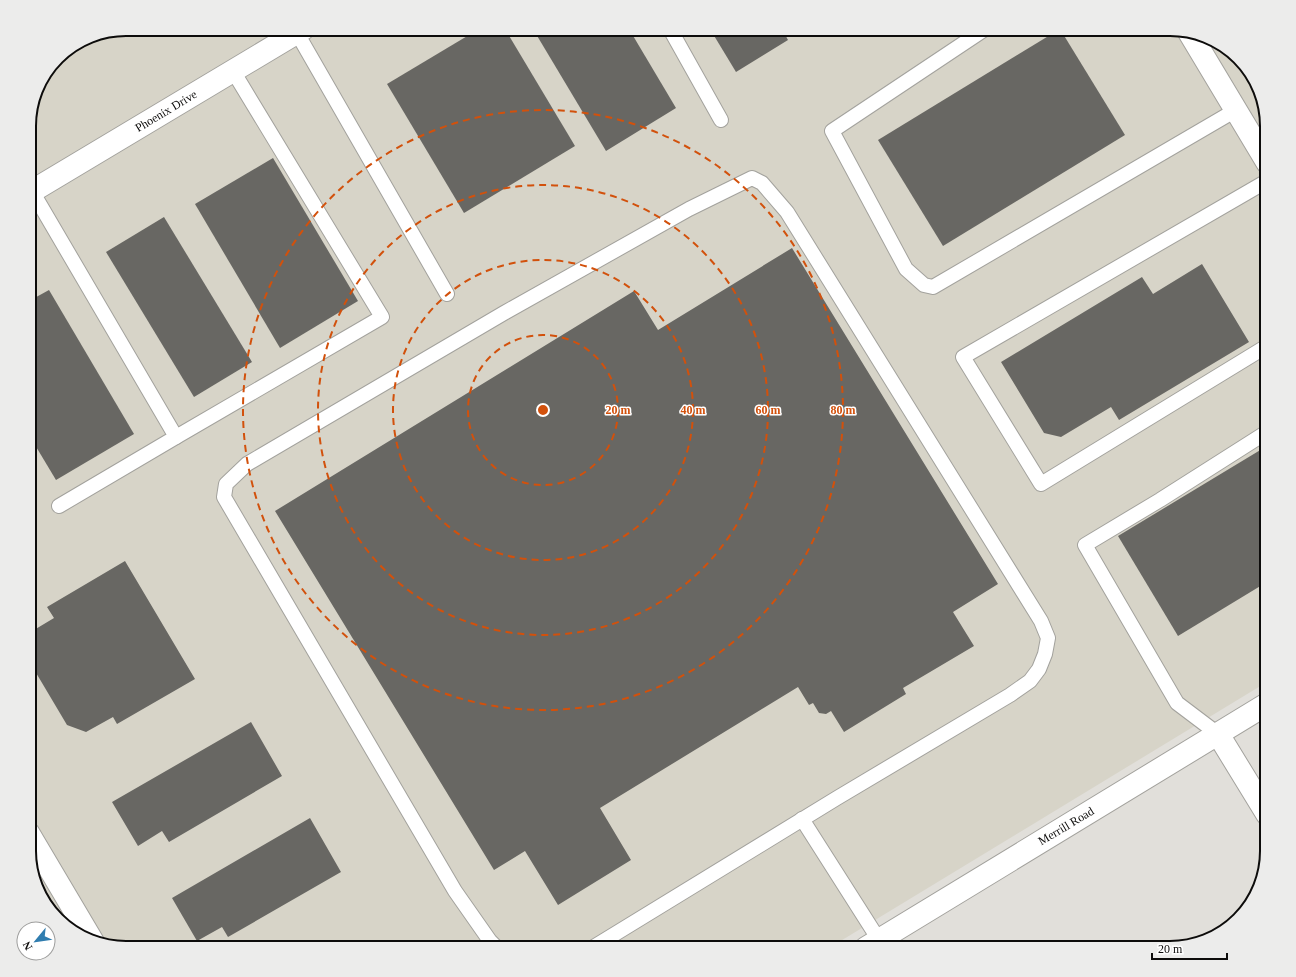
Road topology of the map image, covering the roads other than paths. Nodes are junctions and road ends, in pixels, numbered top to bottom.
1 (292, 36) edge
2 (303, 36) edge
3 (674, 36) edge
4 (975, 36) edge
5 (1199, 41) edge
6 (233, 71) junction
7 (1236, 110) junction
8 (722, 120) dead end
9 (1260, 150) edge
10 (1260, 185) edge
11 (36, 189) edge
12 (36, 200) edge
13 (447, 294) dead end
14 (1260, 350) edge
15 (1260, 436) edge
16 (176, 437) junction
17 (60, 506) dead end
18 (1260, 708) edge
19 (1218, 734) junction
20 (1260, 803) edge
21 (802, 819) junction
22 (36, 846) edge
23 (87, 932) edge
24 (490, 941) edge
25 (603, 941) edge
26 (870, 941) edge
27 (877, 941) edge

1 - 6 street, Phoenix Drive
2 - 13 lane
3 - 8 lane
4 - 7 lane
5 - 7 street
6 - 11 street, Phoenix Drive
6 - 16 lane
7 - 9 street
10 - 14 lane
12 - 16 lane
15 - 19 lane
16 - 17 lane
18 - 19 street, Merrill Road
19 - 20 street
19 - 27 street, Merrill Road
21 - 24 lane
21 - 25 lane
21 - 26 lane
22 - 23 street

